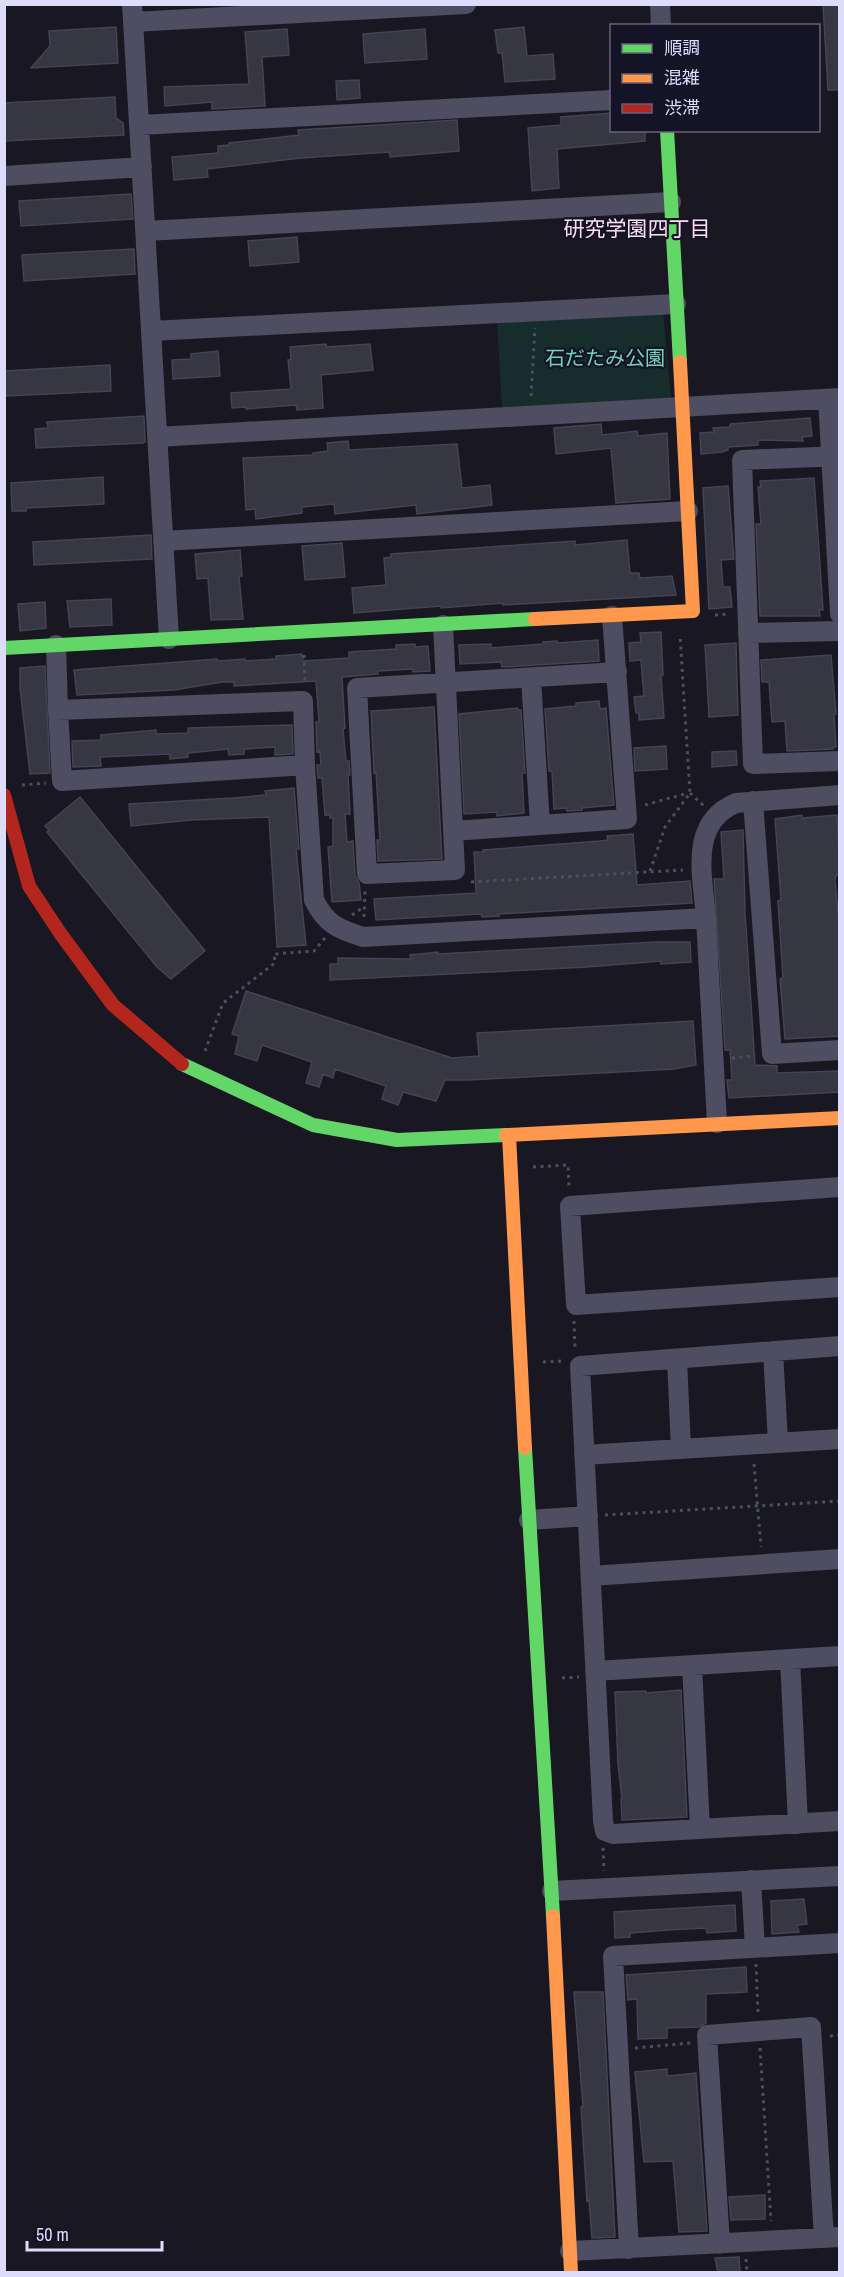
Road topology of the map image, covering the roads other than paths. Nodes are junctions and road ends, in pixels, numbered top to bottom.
1 (466, 4) edge
2 (660, 4) edge
3 (133, 13) edge
4 (661, 24) edge
5 (610, 100) edge
6 (140, 125) junction
7 (667, 132) edge
8 (142, 168) junction
9 (4, 176) edge
10 (671, 202) junction
11 (146, 231) junction
12 (676, 304) junction
13 (151, 331) junction
14 (834, 399) edge
15 (682, 407) junction
16 (157, 437) junction
17 (835, 456) edge
18 (688, 511) junction
19 (163, 541) junction
20 (840, 614) edge
21 (612, 616) junction
22 (442, 625) junction
23 (840, 631) edge
24 (748, 633) junction
25 (169, 639) junction
26 (56, 645) junction
27 (4, 648) edge
28 (617, 672) junction
29 (531, 678) junction
30 (446, 684) junction
31 (58, 710) junction
32 (840, 761) edge
33 (305, 765) junction
34 (4, 795) edge
35 (840, 795) edge
36 (753, 801) junction
37 (540, 825) junction
38 (453, 831) junction
39 (705, 918) junction
40 (840, 1050) edge
41 (840, 1118) edge
42 (717, 1123) junction
43 (509, 1135) junction
44 (840, 1186) edge
45 (840, 1287) edge
46 (840, 1346) edge
47 (773, 1351) junction
48 (677, 1359) junction
49 (840, 1438) edge
50 (778, 1443) junction
51 (681, 1449) junction
52 (584, 1455) junction
53 (588, 1516) junction
54 (529, 1520) junction
55 (840, 1559) edge
56 (591, 1576) junction
57 (840, 1656) edge
58 (790, 1659) junction
59 (692, 1665) junction
60 (596, 1674) junction
61 (840, 1821) edge
62 (798, 1824) junction
63 (700, 1829) junction
64 (840, 1876) edge
65 (751, 1880) junction
66 (552, 1891) junction
67 (840, 1943) edge
68 (755, 1948) junction
69 (832, 2238) edge
70 (720, 2244) junction
71 (629, 2248) junction
72 (570, 2251) junction
73 (571, 2272) edge

1 - 3 street
2 - 4 street
3 - 6 street
5 - 6 street
6 - 8 street
7 - 10 street
8 - 9 street
8 - 11 street
10 - 11 street
10 - 12 street
11 - 13 street
12 - 13 street
12 - 15 street
13 - 16 street
14 - 15 street
14 - 17 street
15 - 16 street
15 - 18 street
16 - 19 street
17 - 20 street
17 - 24 street
18 - 19 street
18 - 21 street
19 - 25 street
21 - 22 street
21 - 28 street
22 - 25 street
22 - 30 street
23 - 24 street
24 - 32 street
25 - 26 street
26 - 27 street
26 - 31 street
28 - 29 street
28 - 37 street
29 - 30 street
29 - 37 street
30 - 38 street
30 - 38 street
31 - 33 street
31 - 33 street
33 - 39 street
34 - 43 street
35 - 36 street
36 - 39 street
36 - 40 street
37 - 38 street
39 - 42 street
41 - 42 street
42 - 43 street
43 - 54 street
44 - 45 street
46 - 47 street
47 - 48 street
47 - 50 street
48 - 51 street
48 - 52 street
49 - 50 street
50 - 51 street
51 - 52 street
52 - 53 street
53 - 54 street
53 - 56 street
54 - 66 street
55 - 56 street
56 - 60 street
57 - 58 street
58 - 59 street
58 - 62 street
59 - 60 street
59 - 63 street
60 - 63 street
61 - 62 street
62 - 63 street
64 - 65 street
65 - 66 street
65 - 68 street
66 - 72 street
67 - 68 street
68 - 71 street
69 - 70 street
69 - 70 street
70 - 71 street
71 - 72 street
72 - 73 street

